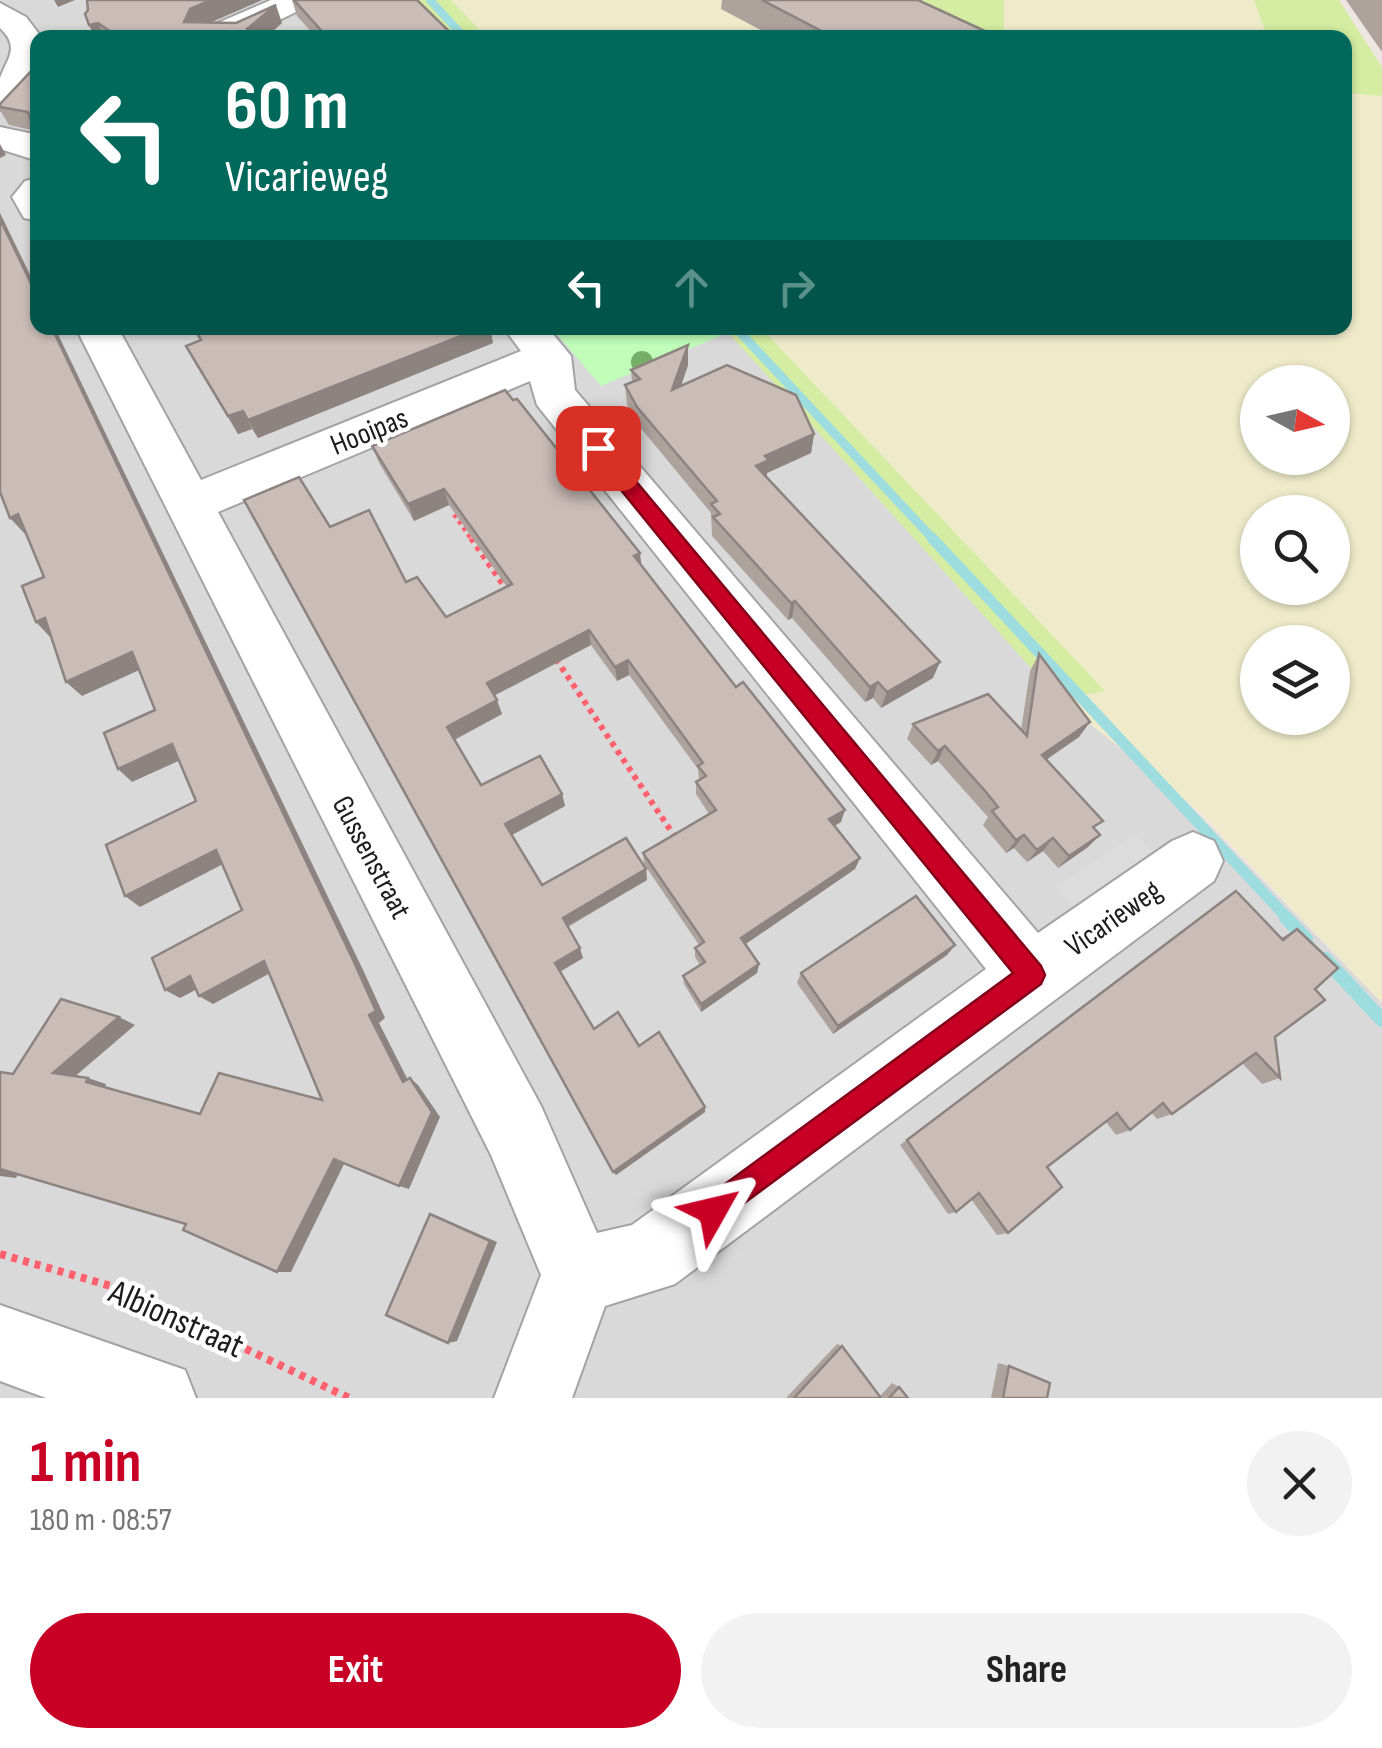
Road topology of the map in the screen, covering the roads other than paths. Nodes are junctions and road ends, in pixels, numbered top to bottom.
1 (295, 0) edge
2 (0, 12) edge
3 (233, 30) edge
4 (30, 48) edge
5 (30, 64) edge
6 (0, 100) edge
7 (0, 138) edge
8 (30, 146) edge
9 (102, 335) edge
10 (537, 342) edge
11 (188, 505) junction
12 (1193, 861) dead end
13 (1032, 975) junction
14 (578, 1275) junction
15 (0, 1343) edge
16 (157, 1398) edge
17 (533, 1398) edge

1 - 3 street
2 - 4 street
5 - 6 street
7 - 8 street
9 - 11 street, Gussenstraat
10 - 11 street, Hooipas
10 - 13 street, Vicarieweg
11 - 14 street, Gussenstraat
12 - 13 street, Vicarieweg
13 - 14 street, Vicarieweg
14 - 17 street
15 - 16 street

